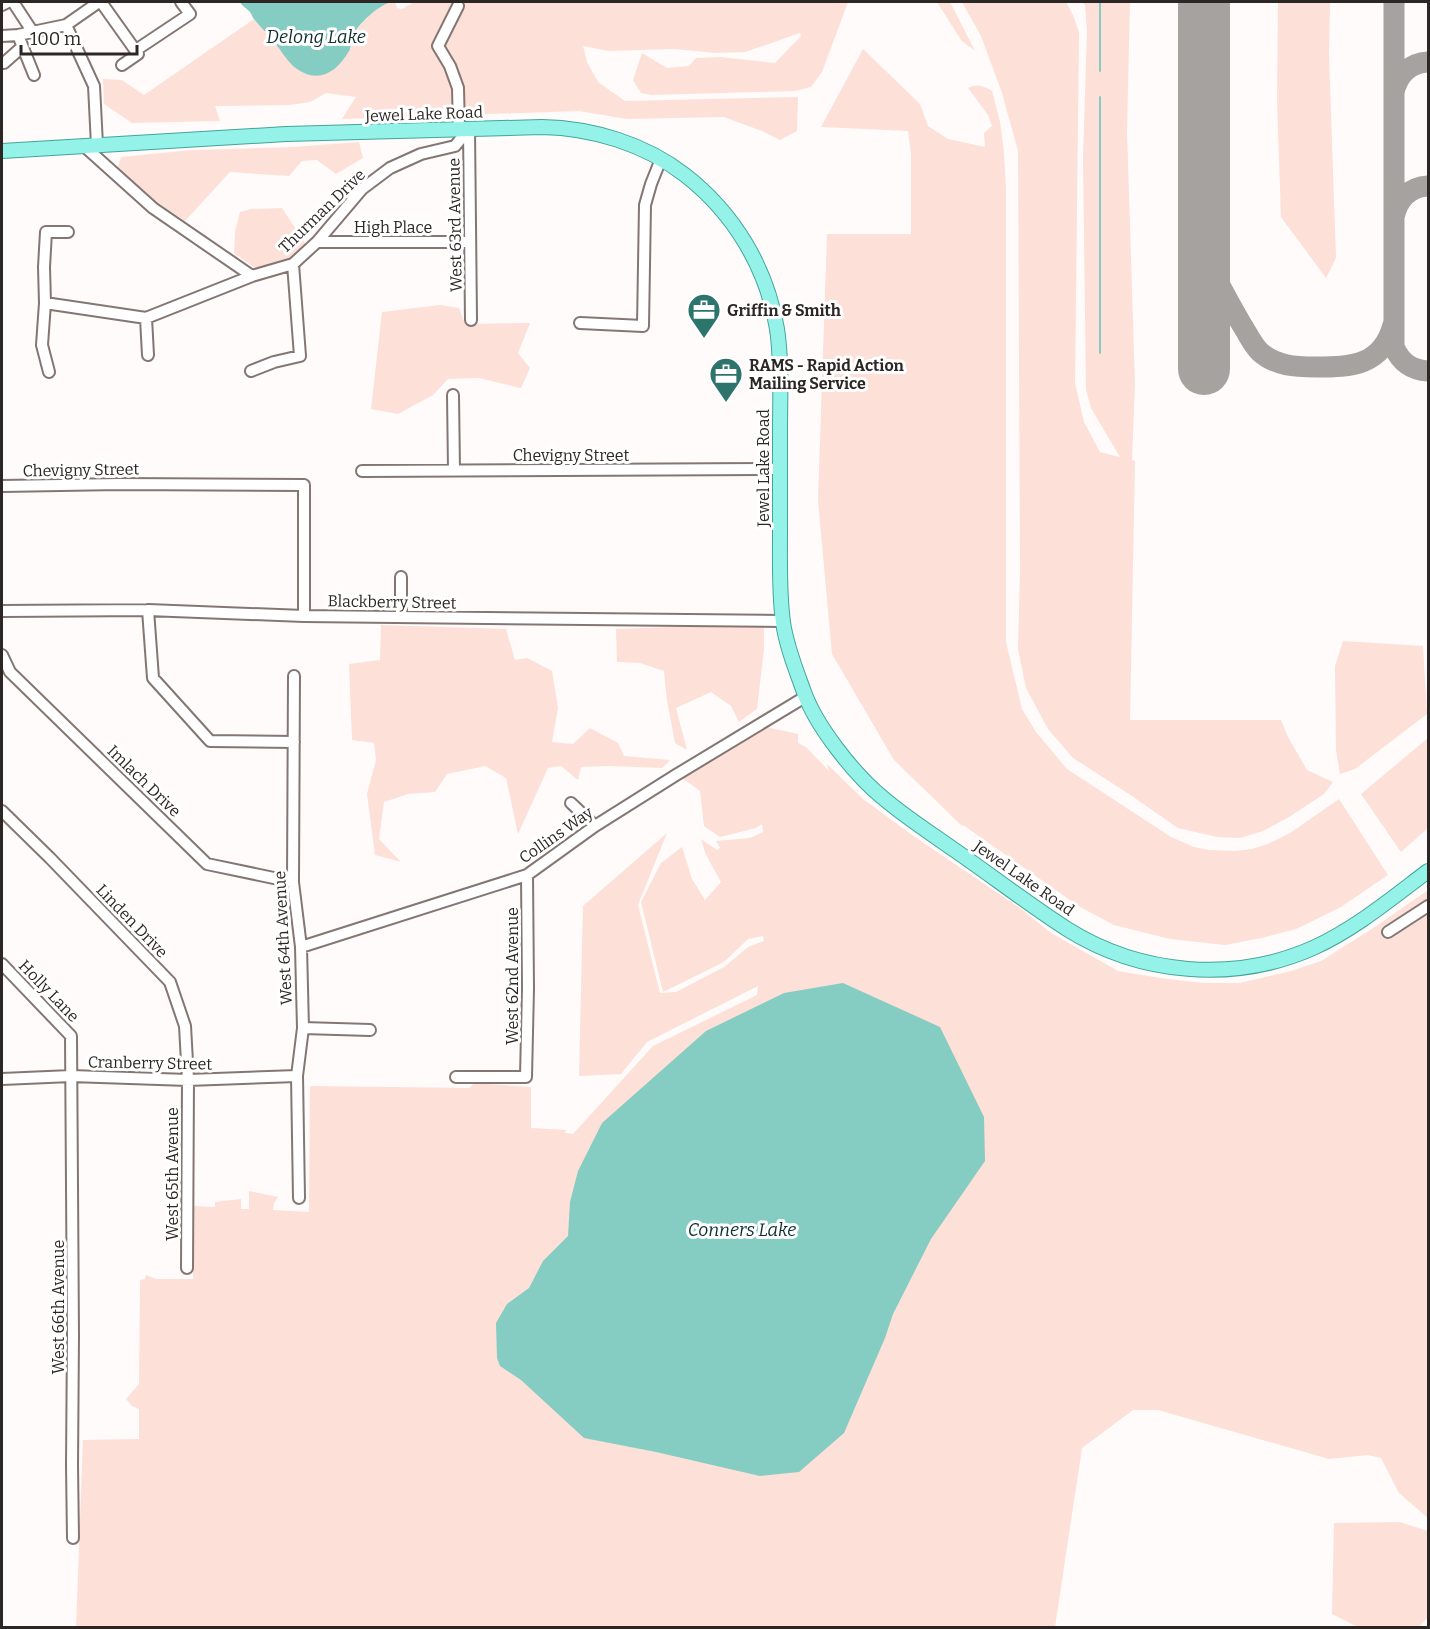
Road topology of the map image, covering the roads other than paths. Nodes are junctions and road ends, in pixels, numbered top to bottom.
1 (8, 2) edge
2 (13, 2) edge
3 (100, 2) edge
4 (181, 2) edge
5 (2, 5) edge
6 (458, 6) dead end
7 (66, 25) junction
8 (32, 31) junction
9 (18, 35) junction
10 (2, 36) edge
11 (22, 47) junction
12 (136, 50) junction
13 (4, 63) dead end
14 (122, 65) dead end
15 (34, 75) dead end
16 (464, 129) junction
17 (91, 146) junction
18 (2, 151) edge
19 (661, 159) junction
20 (68, 232) dead end
21 (316, 242) junction
22 (470, 242) junction
23 (293, 264) junction
24 (252, 276) junction
25 (45, 303) junction
26 (146, 318) junction
27 (471, 320) dead end
28 (580, 323) dead end
29 (148, 355) dead end
30 (251, 371) dead end
31 (49, 372) dead end
32 (453, 395) dead end
33 (780, 469) junction
34 (454, 470) junction
35 (362, 471) dead end
36 (2, 486) edge
37 (401, 577) dead end
38 (148, 610) junction
39 (2, 611) edge
40 (304, 616) junction
41 (401, 617) junction
42 (783, 621) junction
43 (2, 655) edge
44 (294, 676) dead end
45 (805, 697) junction
46 (294, 742) junction
47 (571, 803) dead end
48 (2, 811) edge
49 (595, 826) junction
50 (1428, 871) edge
51 (527, 875) junction
52 (293, 882) junction
53 (1428, 906) edge
54 (1388, 932) dead end
55 (301, 947) junction
56 (2, 964) edge
57 (303, 1028) junction
58 (370, 1030) dead end
59 (71, 1076) junction
60 (297, 1076) junction
61 (456, 1077) dead end
62 (2, 1079) edge
63 (188, 1080) junction
64 (299, 1198) dead end
65 (187, 1268) dead end
66 (73, 1538) dead end

1 - 5 street
2 - 8 street
3 - 7 street
3 - 12 street
4 - 12 street
6 - 16 street, West 63rd Avenue
7 - 8 street
7 - 17 street
8 - 9 street
9 - 10 street
9 - 11 street
11 - 13 street
11 - 15 street
12 - 14 street
16 - 17 main road, Jewel Lake Road
16 - 19 main road, Jewel Lake Road
16 - 21 street, Thurman Drive
16 - 22 street, West 63rd Avenue
17 - 18 main road, Jewel Lake Road
17 - 24 street
19 - 28 street
19 - 33 main road, Jewel Lake Road
20 - 25 street
21 - 22 street, High Place
21 - 23 street, Thurman Drive
22 - 27 street, West 63rd Avenue
23 - 24 street, Thurman Drive
23 - 30 street
24 - 26 street, Thurman Drive
25 - 26 street
25 - 31 street
26 - 29 street
32 - 34 street
33 - 34 street, Chevigny Street
33 - 42 main road, Jewel Lake Road
34 - 35 street, Chevigny Street
36 - 40 street, Chevigny Street
37 - 41 street
38 - 39 street, Blackberry Street
38 - 40 street, Blackberry Street
38 - 46 street
40 - 41 street, Blackberry Street
41 - 42 street, Blackberry Street
42 - 45 main road, Jewel Lake Road
43 - 52 street, Imlach Drive
44 - 46 street, West 64th Avenue
45 - 49 street, Collins Way
45 - 50 main road, Jewel Lake Road
46 - 52 street, West 64th Avenue
47 - 49 street
48 - 63 street, Linden Drive
49 - 51 street, Collins Way
51 - 55 street, Collins Way
51 - 61 street, West 62nd Avenue
52 - 55 street, West 64th Avenue
53 - 54 street
55 - 57 street, West 64th Avenue
56 - 59 street, Holly Lane
57 - 58 street
57 - 60 street, West 64th Avenue
59 - 62 street, Cranberry Street
59 - 63 street, Cranberry Street
59 - 66 street, West 66th Avenue
60 - 63 street, Cranberry Street
60 - 64 street, West 64th Avenue
63 - 65 street, West 65th Avenue

